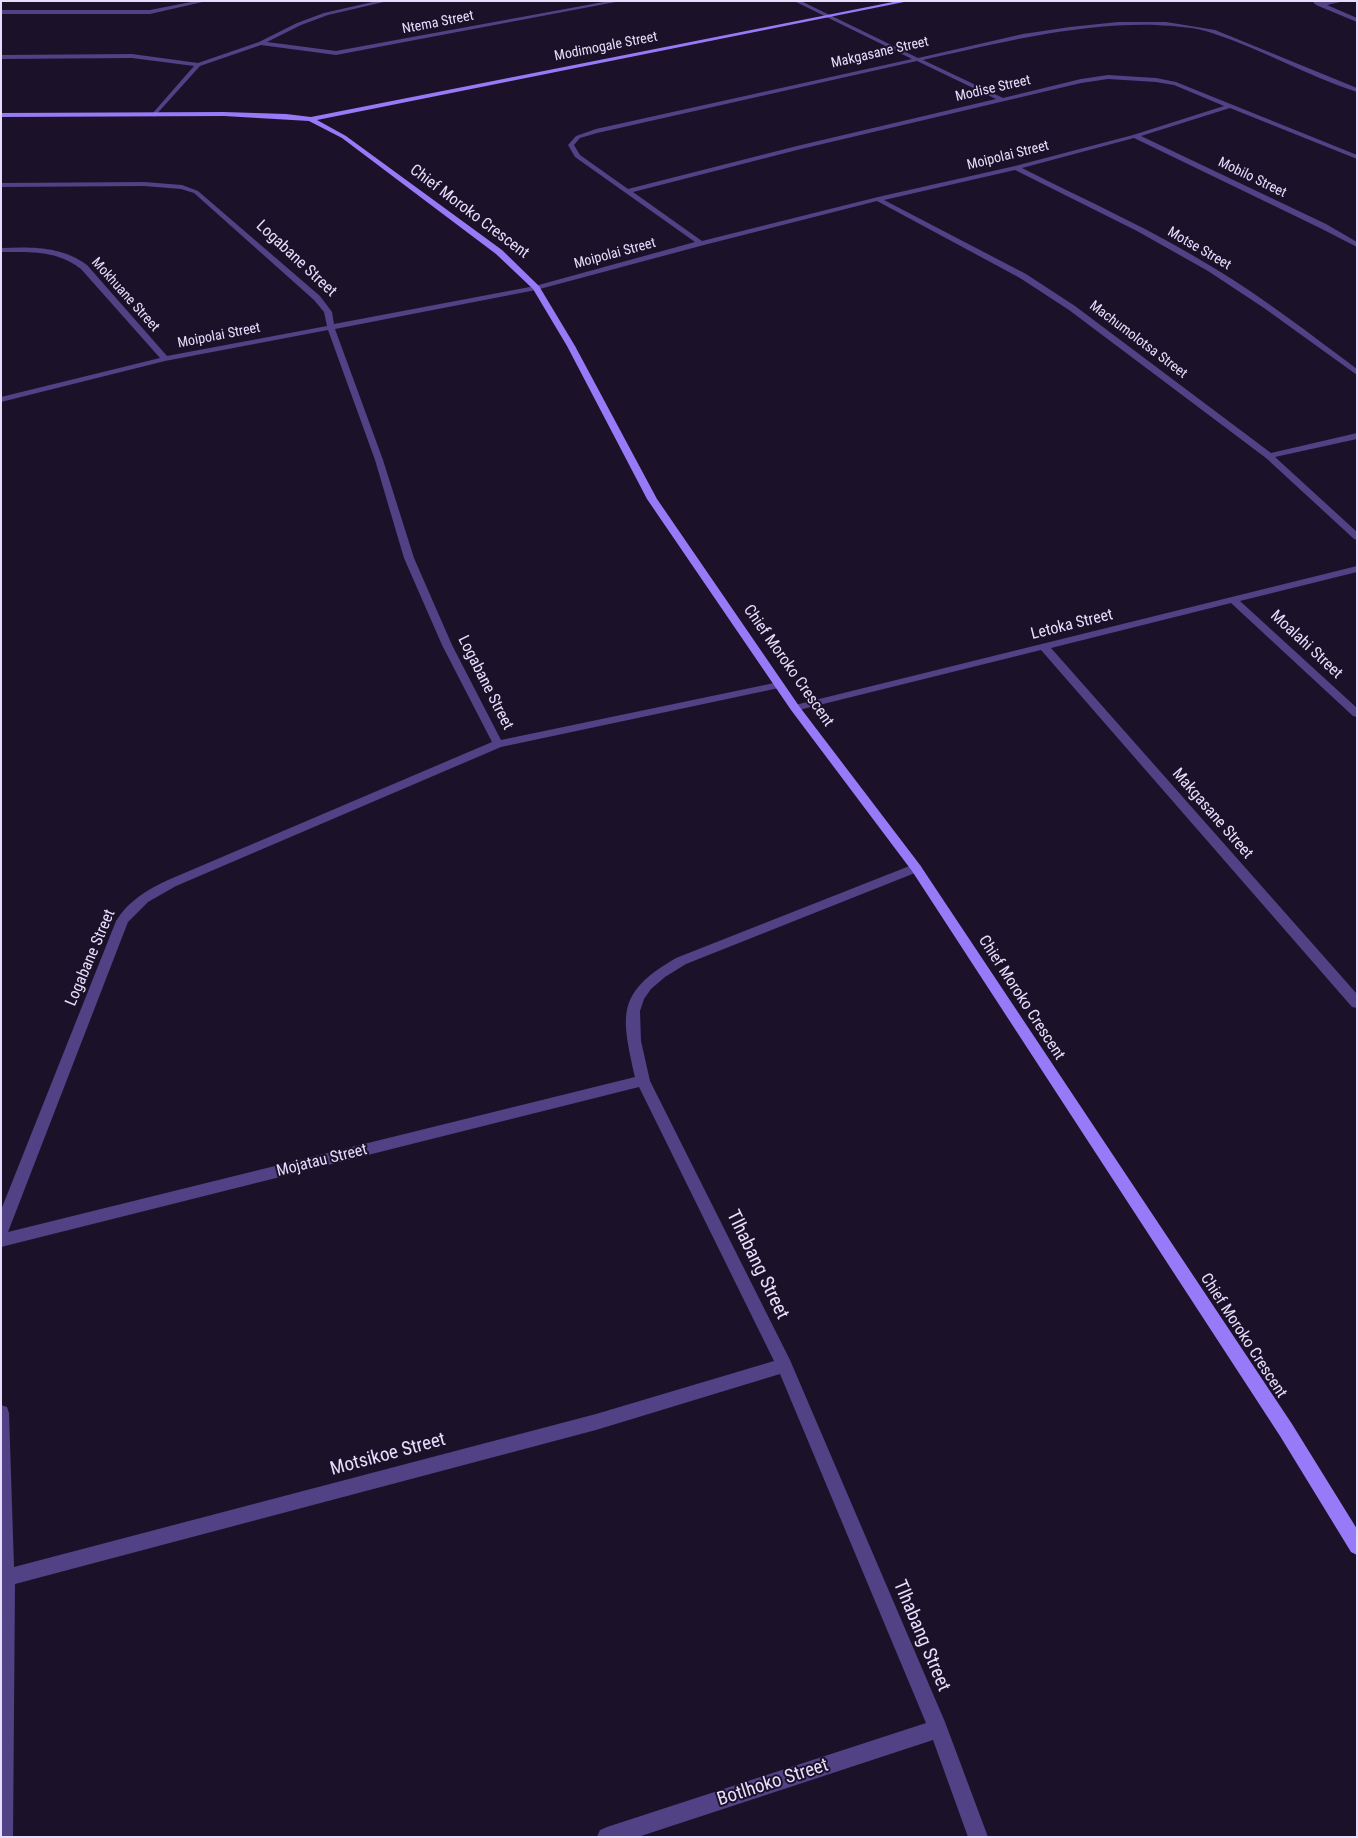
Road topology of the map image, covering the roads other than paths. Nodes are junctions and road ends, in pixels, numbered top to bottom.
1 (205, 1) edge
2 (341, 1) edge
3 (386, 1) edge
4 (619, 1) edge
5 (796, 1) edge
6 (907, 1) edge
7 (1343, 1) edge
8 (1316, 2) edge
9 (345, 8) junction
10 (1, 12) edge
11 (827, 16) junction
12 (1357, 20) edge
13 (261, 43) junction
14 (1, 57) edge
15 (919, 59) junction
16 (198, 65) junction
17 (1357, 90) edge
18 (1002, 100) junction
19 (1229, 106) junction
20 (1, 115) edge
21 (154, 115) junction
22 (311, 119) junction
23 (1135, 136) junction
24 (1357, 157) edge
25 (1016, 168) junction
26 (1, 185) edge
27 (628, 191) junction
28 (878, 199) junction
29 (701, 243) junction
30 (1357, 244) edge
31 (1, 250) edge
32 (536, 288) junction
33 (331, 328) junction
34 (165, 359) junction
35 (1357, 373) edge
36 (1, 400) edge
37 (1357, 436) edge
38 (1268, 456) junction
39 (1357, 537) edge
40 (1357, 569) edge
41 (1233, 600) junction
42 (1044, 647) junction
43 (779, 685) junction
44 (795, 708) junction
45 (1357, 714) edge
46 (498, 744) junction
47 (916, 868) junction
48 (1357, 1003) edge
49 (643, 1081) junction
50 (1, 1230) edge
51 (1, 1240) edge
52 (784, 1365) junction
53 (1, 1413) edge
54 (1357, 1546) edge
55 (3, 1579) edge
56 (938, 1729) junction
57 (3, 1837) edge
58 (607, 1837) edge
59 (978, 1837) edge

1 - 10 street
2 - 9 street
3 - 9 street
4 - 13 street, Ntema Street
5 - 11 street
6 - 11 street, Modimogale Street
7 - 8 street
8 - 12 street
9 - 13 street
11 - 15 street
11 - 22 street, Modimogale Street
13 - 16 street
14 - 16 street
15 - 17 street, Makgasane Street
15 - 18 street
15 - 27 street, Makgasane Street
16 - 21 street
18 - 19 street, Modise Street
18 - 27 street, Modise Street
19 - 23 street, Moipolai Street
19 - 24 street, Modise Street
20 - 21 street, Chief Moroko Crescent
21 - 22 street, Chief Moroko Crescent
22 - 32 street, Chief Moroko Crescent
23 - 25 street, Moipolai Street
23 - 30 street, Mobilo Street
25 - 28 street, Moipolai Street
25 - 35 street, Motse Street
26 - 33 street, Logabane Street
27 - 29 street, Makgasane Street
28 - 29 street, Moipolai Street
28 - 38 street, Machumolotsa Street
29 - 32 street, Moipolai Street
31 - 34 street, Mokhuane Street
32 - 33 street, Moipolai Street
32 - 43 street, Chief Moroko Crescent
33 - 34 street, Moipolai Street
33 - 46 street, Logabane Street
34 - 36 street, Moipolai Street
37 - 38 street
38 - 39 street, Machumolotsa Street
40 - 41 street, Letoka Street
41 - 42 street, Letoka Street
41 - 45 street, Moalahi Street
42 - 44 street, Letoka Street
42 - 48 street, Makgasane Street
43 - 44 street, Chief Moroko Crescent
43 - 46 street
44 - 47 street, Chief Moroko Crescent
46 - 50 street, Logabane Street
47 - 49 street, Tlhabang Street
47 - 54 street, Chief Moroko Crescent
49 - 51 street, Mojatau Street
49 - 52 street, Tlhabang Street
52 - 55 street, Motsikoe Street
52 - 56 street, Tlhabang Street
53 - 55 street
55 - 57 street
56 - 58 street, Botlhoko Street
56 - 59 street, Tlhabang Street

